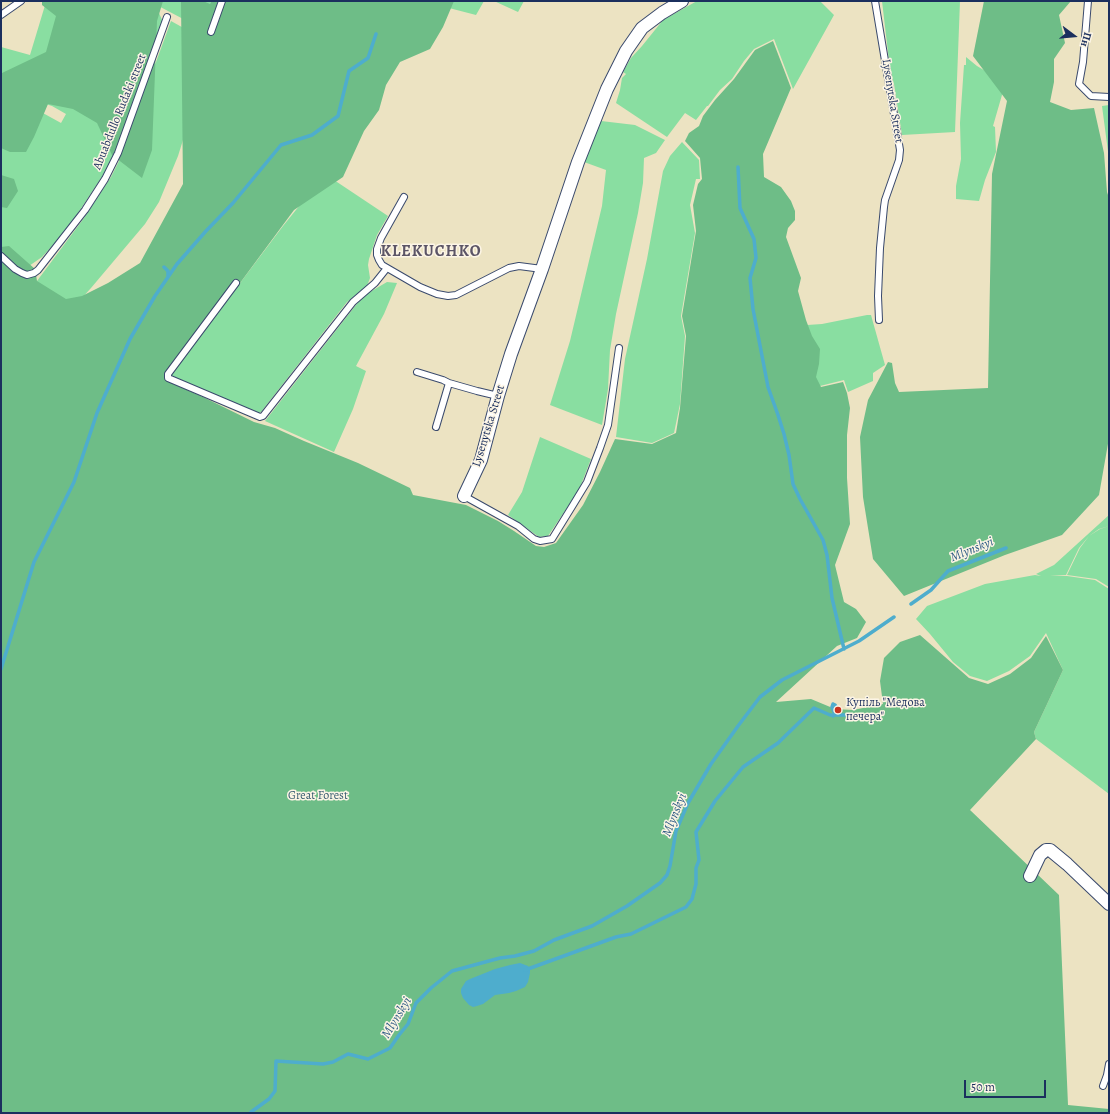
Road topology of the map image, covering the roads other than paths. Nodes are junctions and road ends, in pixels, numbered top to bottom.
1 (21, 1) edge
2 (222, 1) edge
3 (682, 1) edge
4 (875, 1) edge
5 (1088, 1) edge
6 (1, 15) edge
7 (167, 17) dead end
8 (211, 32) dead end
9 (1109, 97) edge
10 (404, 198) dead end
11 (1, 256) edge
12 (386, 268) junction
13 (542, 269) junction
14 (236, 283) dead end
15 (879, 320) dead end
16 (619, 348) dead end
17 (417, 372) dead end
18 (449, 383) junction
19 (498, 396) junction
20 (436, 427) dead end
21 (464, 496) joint
22 (1030, 876) dead end
23 (1109, 904) edge
24 (1109, 1064) edge
25 (1103, 1086) dead end

1 - 6 lane
2 - 8 lane
3 - 13 street, Lysenytska Street
4 - 15 lane, Lysenytska Street
5 - 9 lane
7 - 11 lane, Abuabdullo Rudaki street
10 - 12 lane
12 - 13 lane
12 - 14 lane
13 - 19 street, Lysenytska Street
16 - 21 lane, Lysenytska Street
17 - 18 lane
18 - 19 lane
18 - 20 lane
19 - 21 street, Lysenytska Street
22 - 23 street
24 - 25 lane

